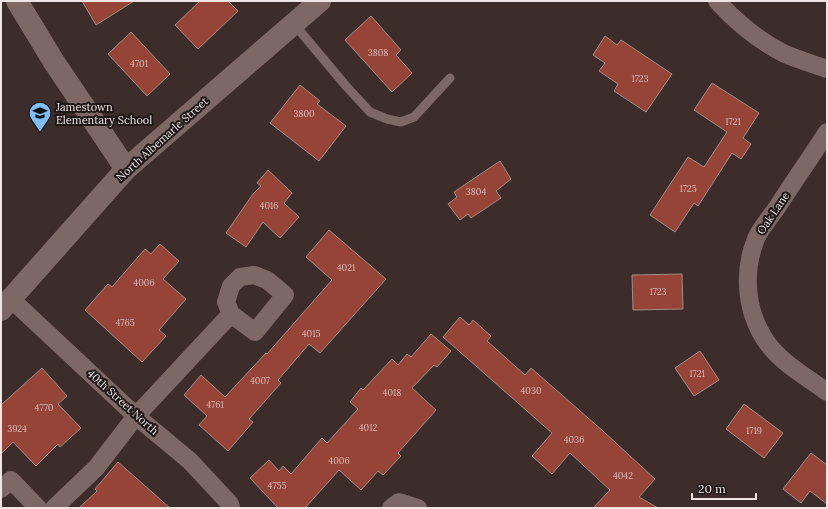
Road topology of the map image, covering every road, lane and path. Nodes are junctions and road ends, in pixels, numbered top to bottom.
1 (17, 1) edge
2 (320, 1) edge
3 (717, 1) edge
4 (294, 24) junction
5 (827, 69) edge
6 (450, 78) dead end
7 (827, 132) edge
8 (126, 169) junction
9 (6, 304) edge
10 (231, 314) dead end
11 (827, 392) edge
12 (136, 416) junction
13 (1, 489) edge
14 (38, 508) edge
15 (54, 508) edge
16 (232, 508) edge
17 (391, 508) edge
18 (418, 508) edge

1 - 8 street
2 - 4 street, North Albemarle Street
3 - 5 street
4 - 6 lane
4 - 8 street, North Albemarle Street
7 - 11 street, Oak Lane
8 - 9 street, North Albemarle Street
9 - 12 street, 40th Street North
10 - 12 street
12 - 15 street
12 - 16 street, 40th Street North
13 - 14 street
17 - 18 street

